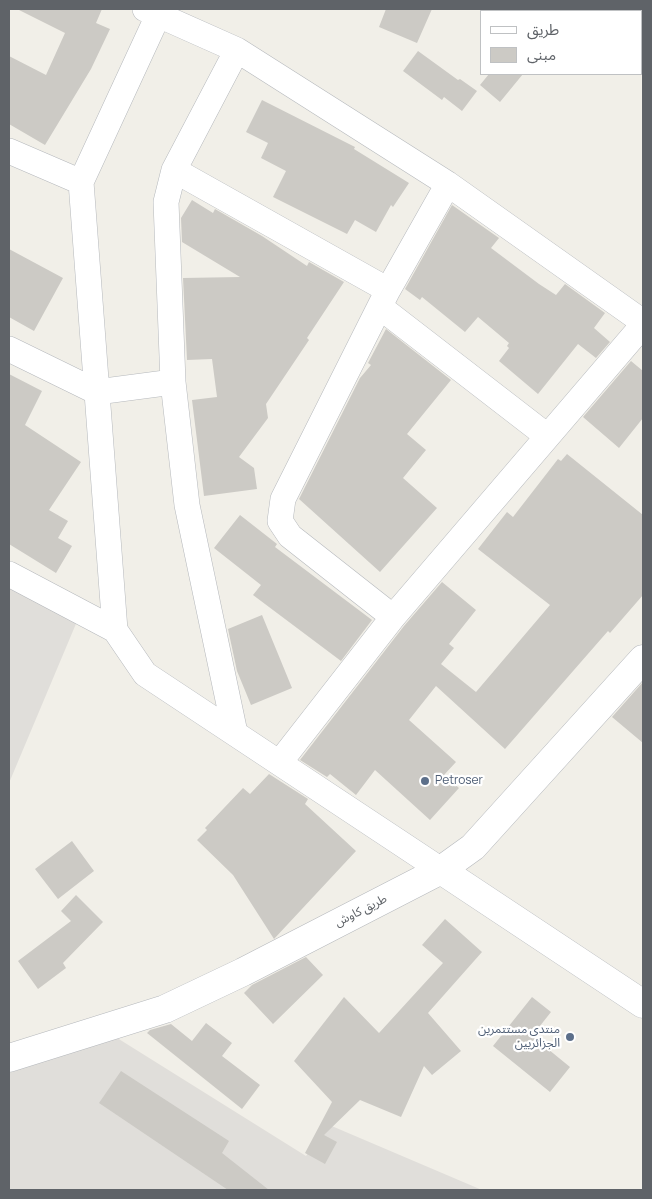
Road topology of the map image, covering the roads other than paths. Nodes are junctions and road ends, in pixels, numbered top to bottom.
1 (155, 11) edge
2 (237, 50) junction
3 (9, 151) edge
4 (174, 170) junction
5 (81, 182) junction
6 (448, 184) junction
7 (384, 298) junction
8 (643, 324) edge
9 (11, 356) edge
10 (173, 382) junction
11 (97, 392) junction
12 (547, 436) junction
13 (9, 574) edge
14 (393, 617) junction
15 (115, 630) junction
16 (643, 659) edge
17 (235, 733) junction
18 (280, 762) junction
19 (441, 870) junction
20 (643, 1004) edge
21 (9, 1058) edge

1 - 2 street
1 - 5 street
2 - 4 street
2 - 6 street
3 - 5 street
4 - 7 street
4 - 10 street
5 - 11 street
6 - 7 street
6 - 8 street
7 - 12 street
7 - 14 street
8 - 12 street
9 - 11 street
10 - 11 street
10 - 17 street
11 - 15 street
12 - 14 street
13 - 15 street
14 - 18 street
15 - 17 street
16 - 19 street, طريق كاوش
17 - 18 street
18 - 19 street
19 - 20 street
19 - 21 street, طريق كاوش

